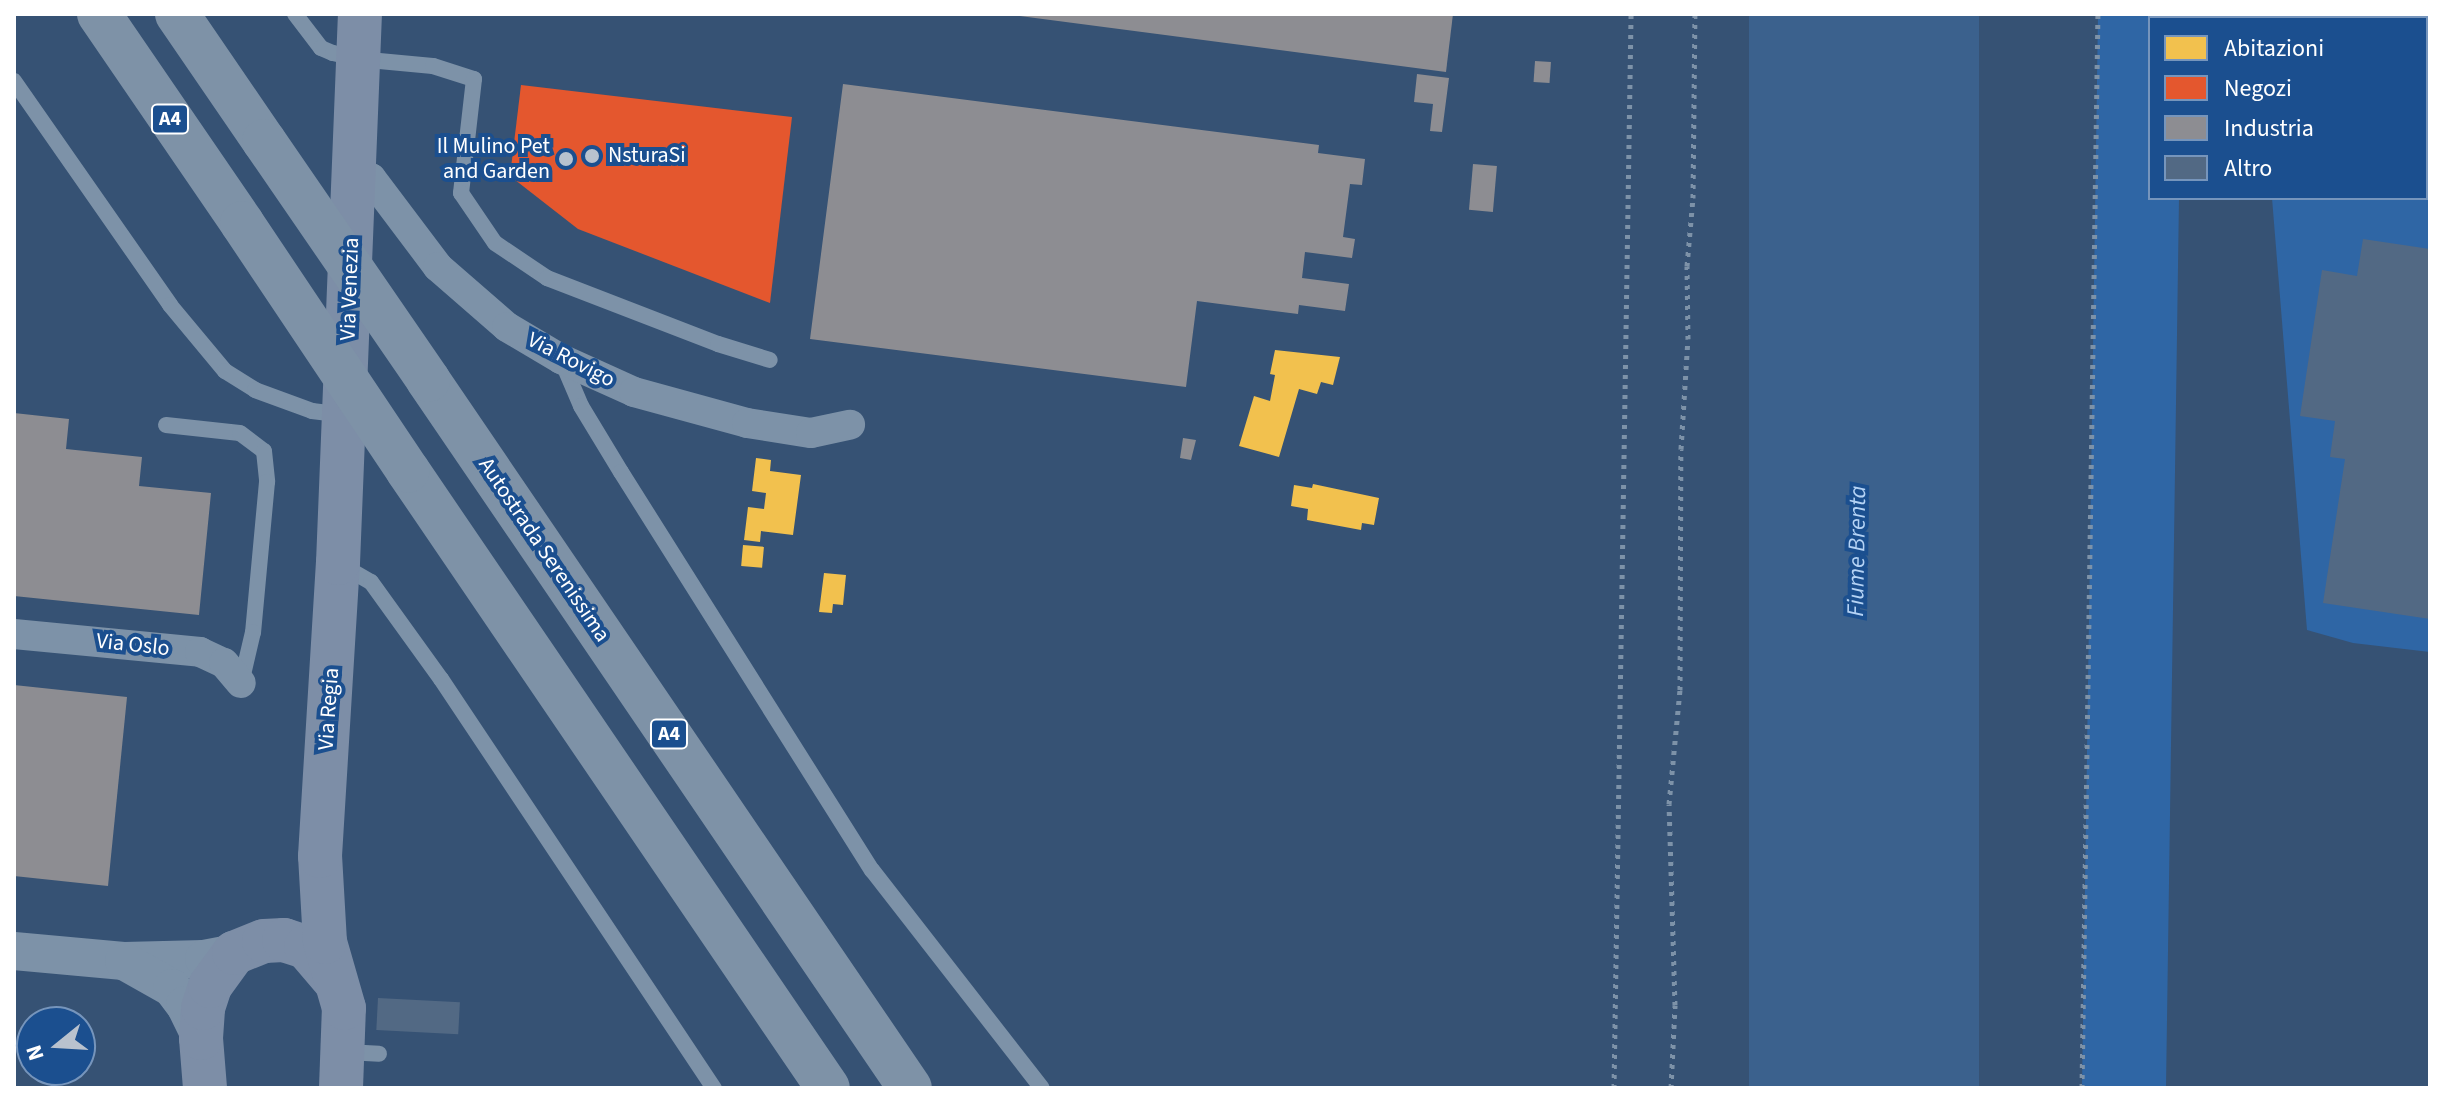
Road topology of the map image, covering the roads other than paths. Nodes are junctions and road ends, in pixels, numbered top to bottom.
1 (99, 14) edge
2 (177, 14) edge
3 (295, 14) edge
4 (360, 14) edge
5 (358, 59) junction
6 (14, 81) edge
7 (355, 177) junction
8 (561, 359) junction
9 (770, 360) dead end
10 (345, 415) junction
11 (166, 425) dead end
12 (850, 425) dead end
13 (338, 563) junction
14 (14, 634) edge
15 (241, 683) joint
16 (320, 856) junction
17 (249, 947) junction
18 (14, 951) edge
19 (124, 961) junction
20 (335, 981) junction
21 (201, 1038) junction
22 (355, 1065) edge
23 (205, 1088) edge
24 (714, 1088) edge
25 (828, 1088) edge
26 (910, 1088) edge
27 (1042, 1088) edge

1 - 25 highway, A4, bridge
2 - 26 highway, Autostrada Serenissima / A4, bridge
3 - 5 lane
4 - 5 main road, Via Venezia
5 - 7 main road, Via Venezia
5 - 9 lane
6 - 10 lane
7 - 8 street, Via Rovigo
7 - 10 main road, Via Venezia
8 - 12 street, Via Rovigo
8 - 27 lane
10 - 13 main road, Via Venezia
11 - 15 lane
13 - 16 main road, Via Regia
13 - 24 lane
14 - 15 street, Via Oslo
16 - 17 main road, Via Regia
16 - 20 main road, Via Regia
17 - 19 street
17 - 20 main road, Via Regia
17 - 21 main road, Via Regia
18 - 19 street
19 - 21 street
20 - 22 main road, Via Regia
21 - 23 main road, Via Regia

